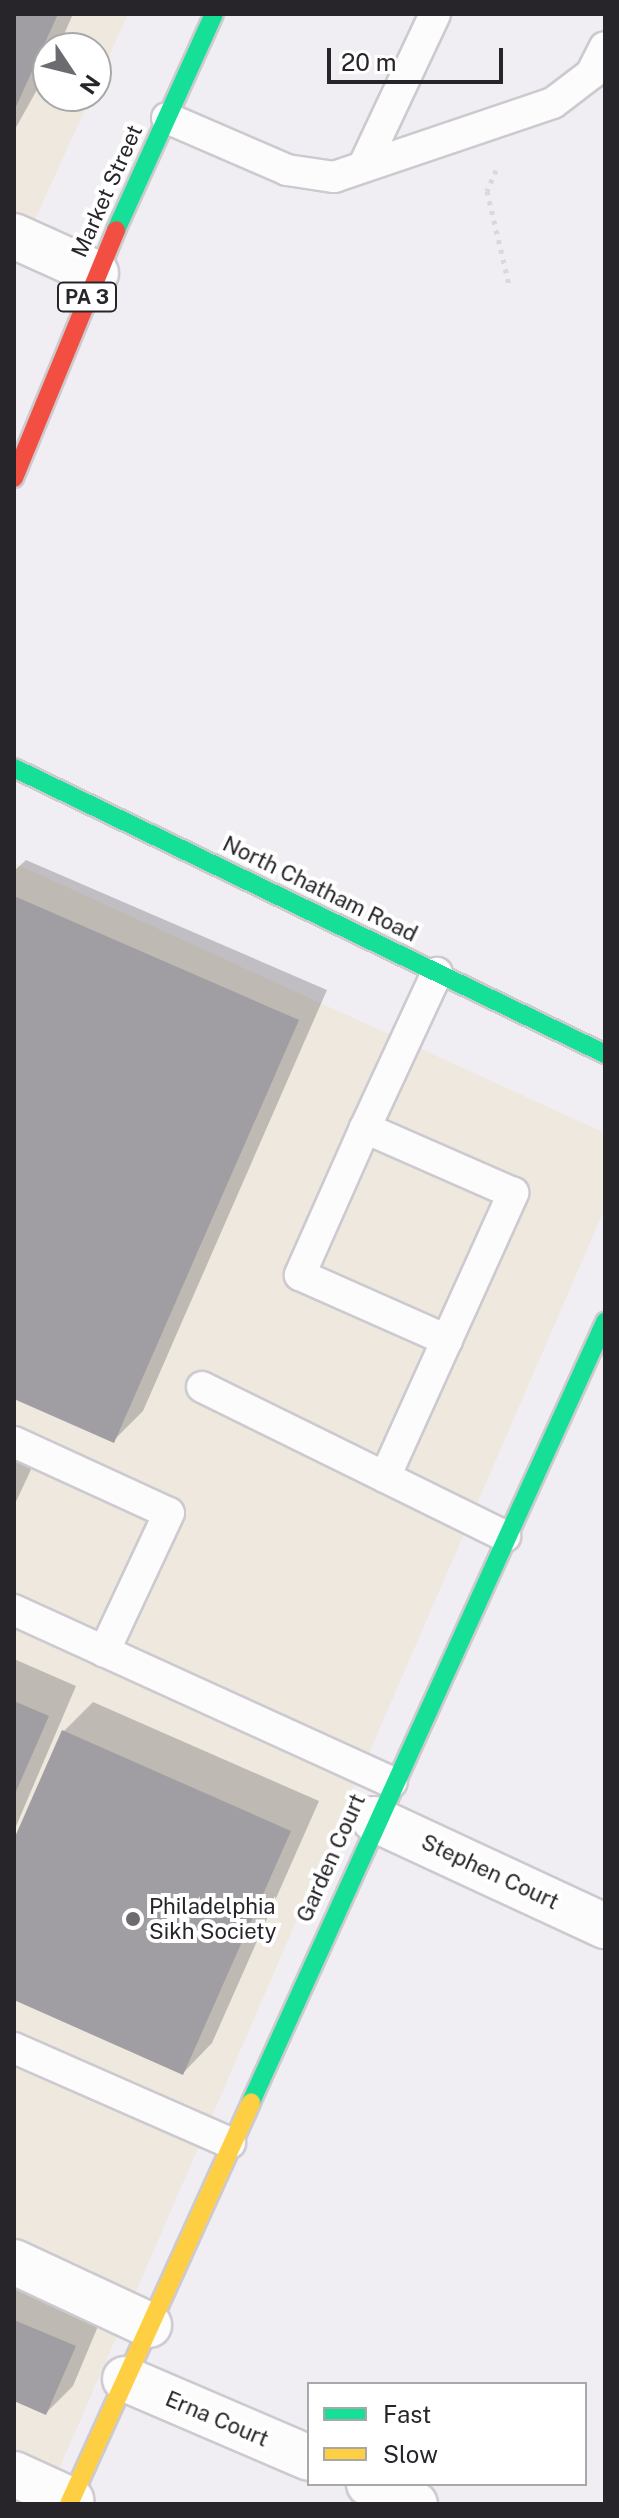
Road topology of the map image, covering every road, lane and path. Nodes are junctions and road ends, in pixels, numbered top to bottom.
1 (214, 14) edge
2 (435, 14) edge
3 (605, 47) edge
4 (522, 113) junction
5 (167, 118) junction
6 (364, 165) junction
7 (14, 236) edge
8 (96, 273) junction
9 (509, 285) dead end
10 (14, 478) edge
11 (14, 768) edge
12 (437, 973) junction
13 (605, 1054) edge
14 (365, 1128) junction
15 (605, 1322) edge
16 (447, 1340) junction
17 (202, 1387) dead end
18 (14, 1442) edge
19 (385, 1477) junction
20 (505, 1536) junction
21 (14, 1610) edge
22 (104, 1652) junction
23 (383, 1800) junction
24 (605, 1926) edge
25 (14, 2048) edge
26 (230, 2143) junction
27 (14, 2262) edge
28 (149, 2325) junction
29 (125, 2379) junction
30 (307, 2457) edge
31 (14, 2474) edge
32 (374, 2486) edge
33 (70, 2502) edge
34 (415, 2504) edge

1 - 5 street, Market Street / PA 3
2 - 6 lane
3 - 4 lane
4 - 6 lane
4 - 9 path
5 - 6 lane
5 - 8 street, Market Street / PA 3
7 - 8 street
8 - 10 street, Market Street / PA 3
11 - 12 street, North Chatham Road
12 - 13 street, North Chatham Road
12 - 14 lane
14 - 16 lane
14 - 16 lane
15 - 20 street, Garden Court
16 - 19 lane
17 - 19 lane
18 - 22 lane
19 - 20 lane
20 - 23 street, Garden Court
21 - 22 lane
22 - 23 lane
23 - 24 street, Stephen Court
23 - 26 street, Garden Court
25 - 26 lane
26 - 28 street, Garden Court
27 - 28 street
28 - 29 street, Garden Court
29 - 30 street, Erna Court
29 - 33 street, Garden Court
31 - 33 street
32 - 34 street

